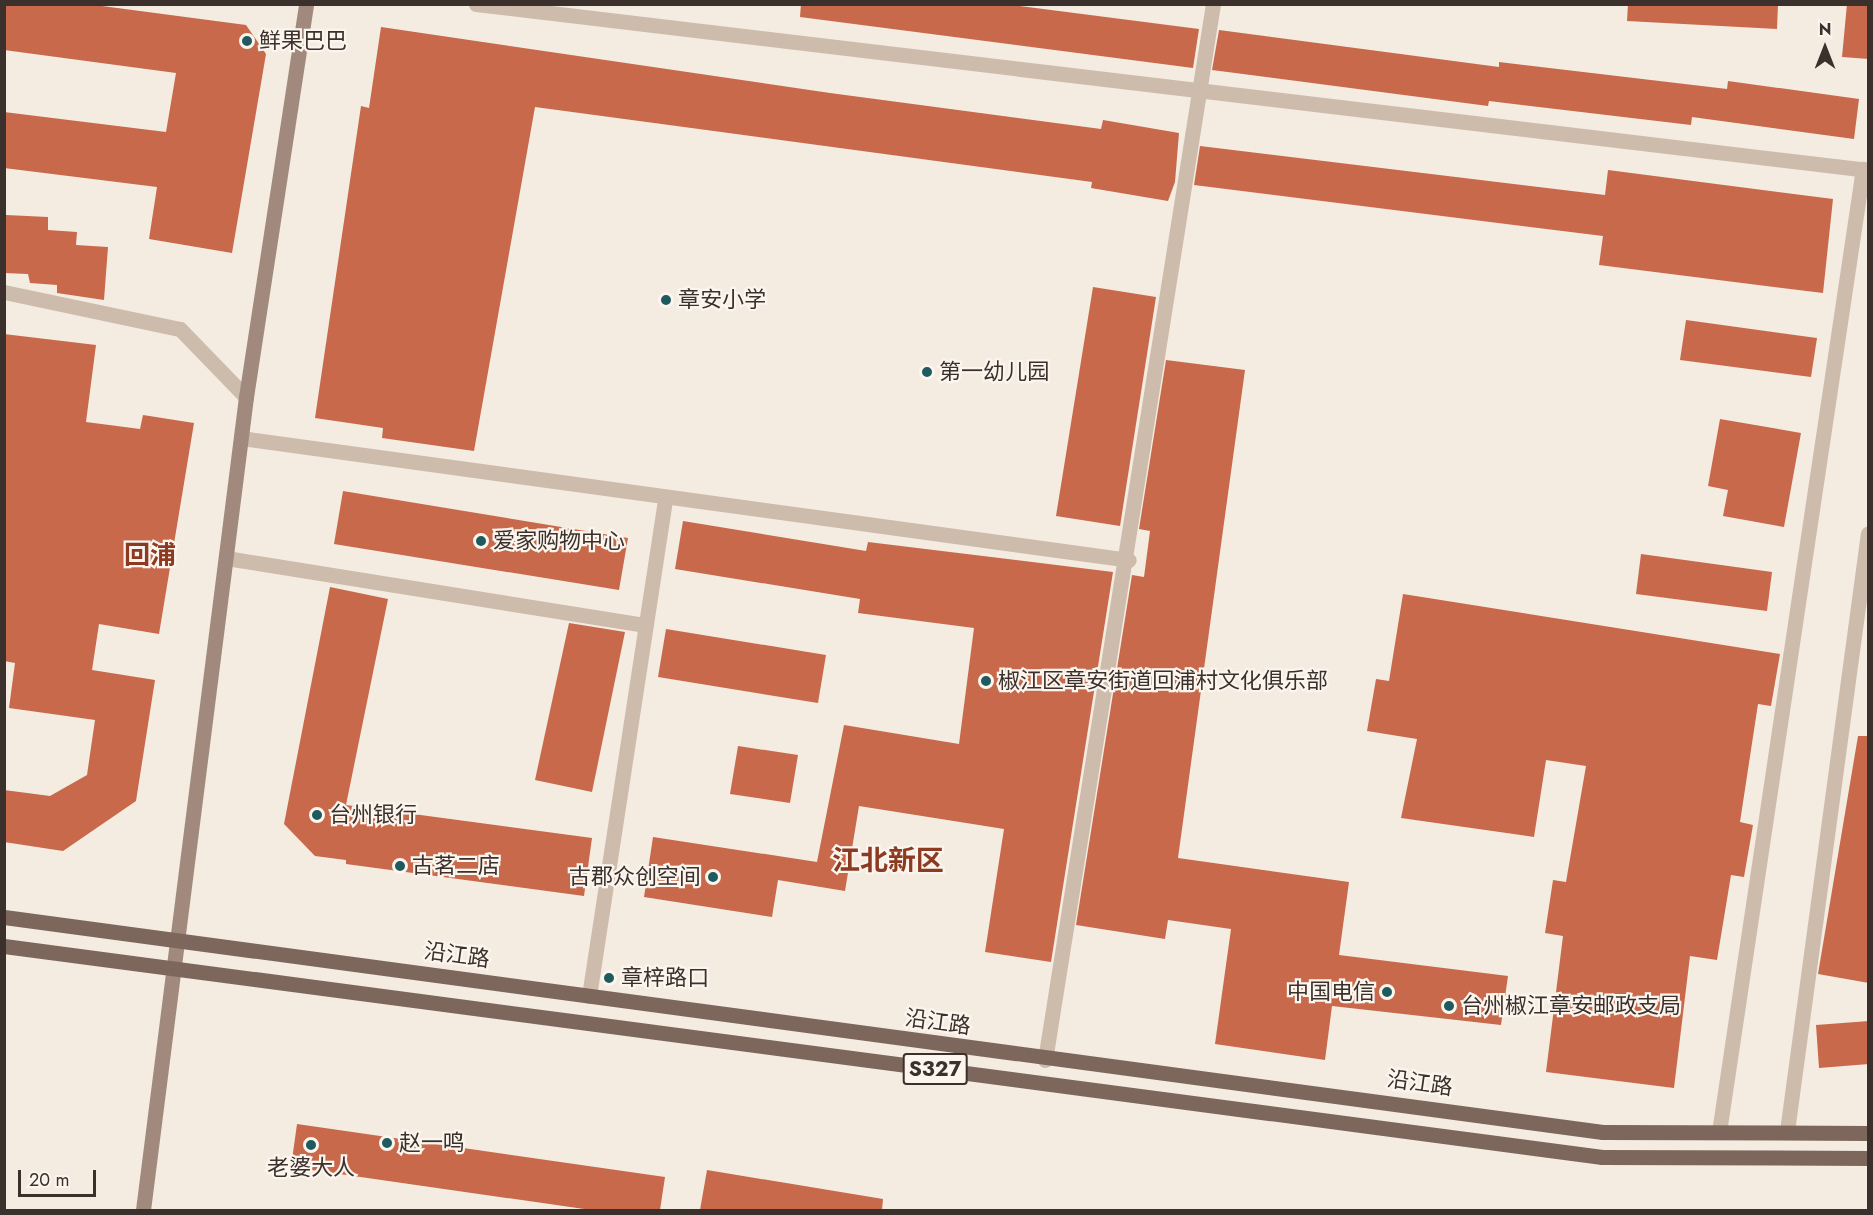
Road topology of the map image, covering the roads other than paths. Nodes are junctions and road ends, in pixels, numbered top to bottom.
1 (306, 4) edge
2 (476, 4) edge
3 (1214, 4) edge
4 (1201, 93) junction
5 (1866, 170) edge
6 (4, 292) edge
7 (246, 398) junction
8 (241, 438) junction
9 (665, 500) junction
10 (1869, 533) edge
11 (226, 558) junction
12 (1129, 560) junction
13 (646, 625) junction
14 (4, 917) edge
15 (178, 939) junction
16 (4, 946) edge
17 (173, 967) junction
18 (589, 996) junction
19 (1045, 1060) junction
20 (1787, 1131) junction
21 (1719, 1132) junction
22 (1869, 1133) edge
23 (1869, 1158) edge
24 (143, 1210) edge

1 - 7 street
2 - 4 street
3 - 4 street
4 - 5 street
4 - 12 street
5 - 21 street
6 - 7 street
7 - 8 street
8 - 9 street
8 - 11 street
9 - 12 street
9 - 13 street
10 - 20 street
11 - 13 street
11 - 15 street
12 - 19 street
13 - 18 street
14 - 15 main road, 沿江路
15 - 17 street
15 - 18 main road, 沿江路
16 - 17 main road, 沿江路 / S327
17 - 23 main road, 沿江路 / S327
17 - 24 street
18 - 19 main road, 沿江路
19 - 21 main road, 沿江路
20 - 21 main road, 沿江路
20 - 22 main road, 沿江路

